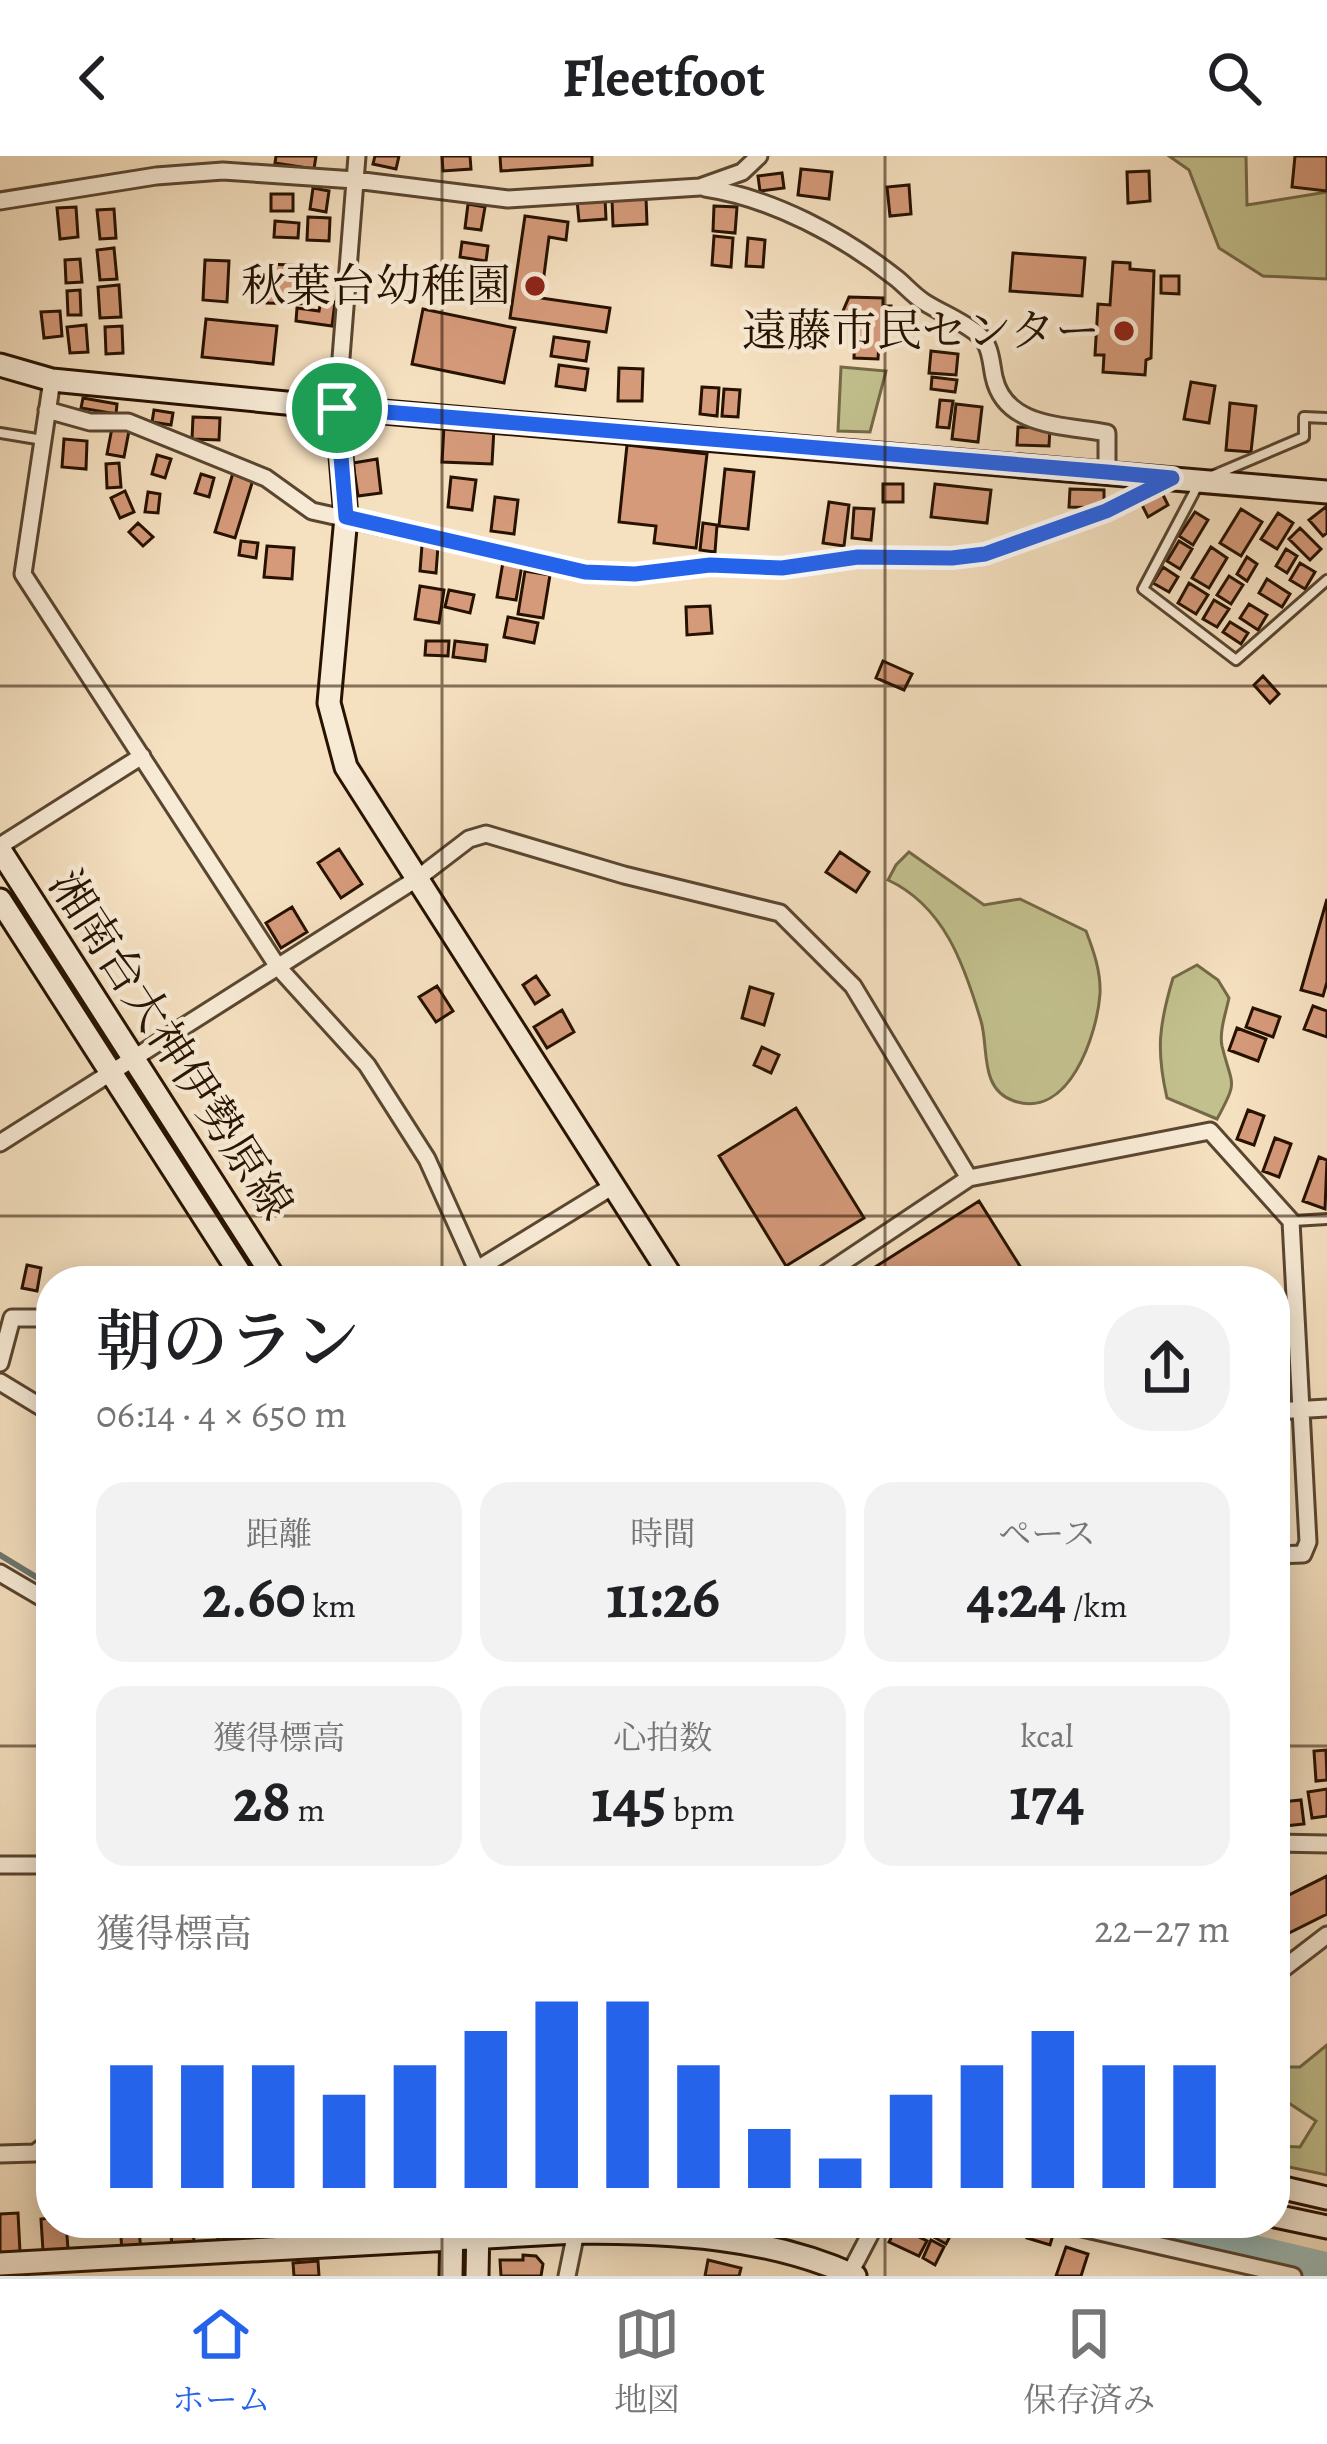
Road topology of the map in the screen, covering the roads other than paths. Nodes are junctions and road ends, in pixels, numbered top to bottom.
1 (358, 156) edge
2 (759, 156) edge
3 (223, 164) edge
4 (355, 180) junction
5 (700, 187) junction
6 (0, 201) edge
7 (0, 365) edge
8 (52, 380) junction
9 (337, 408) junction
10 (47, 410) junction
11 (1327, 418) edge
12 (0, 433) edge
13 (43, 440) junction
14 (1107, 472) junction
15 (1172, 478) junction
16 (1200, 481) junction
17 (1327, 492) edge
18 (346, 517) junction
19 (1327, 580) edge
20 (142, 756) junction
21 (0, 848) edge
22 (418, 878) junction
23 (0, 900) edge
24 (278, 968) junction
25 (135, 1060) junction
26 (111, 1074) junction
27 (0, 1143) edge
28 (969, 1178) junction
29 (613, 1186) junction
30 (1327, 1220) edge
31 (1291, 1221) junction
32 (235, 1266) edge
33 (266, 1266) edge
34 (475, 1266) edge
35 (493, 1266) edge
36 (664, 1266) edge
37 (837, 1266) edge
38 (36, 1318) edge
39 (0, 1363) edge
40 (0, 1382) edge
41 (36, 1404) edge
42 (1327, 1408) edge
43 (1302, 1410) junction
44 (1290, 1411) edge
45 (1290, 1555) edge
46 (0, 1573) edge
47 (36, 1594) edge
48 (1290, 1843) edge
49 (1327, 1844) edge
50 (36, 1864) edge
51 (0, 1865) edge
52 (1327, 1934) edge
53 (1290, 1963) edge
54 (36, 2152) edge
55 (0, 2154) edge
56 (1290, 2189) edge
57 (1327, 2198) edge
58 (1290, 2219) edge
59 (1327, 2228) edge
60 (295, 2238) edge
61 (452, 2238) edge
62 (478, 2238) edge
63 (575, 2238) edge
64 (716, 2238) edge
65 (869, 2238) edge
66 (1126, 2238) edge
67 (0, 2264) edge
68 (103, 2267) edge
69 (853, 2275) edge
70 (451, 2276) edge
71 (477, 2276) edge
72 (567, 2276) edge
73 (1293, 2276) edge

1 - 4 street
2 - 5 street
3 - 4 street
3 - 6 street
4 - 5 street
4 - 9 street
5 - 14 street
7 - 8 street
8 - 9 street
8 - 10 street
9 - 14 street
9 - 18 street
10 - 13 street
10 - 18 street
11 - 16 lane
12 - 13 lane
13 - 20 street
14 - 15 street
15 - 16 street
15 - 18 street
16 - 17 street
16 - 19 lane
18 - 22 street
20 - 21 street
20 - 24 street
21 - 25 street, 湘南台大神伊勢原線
22 - 24 street
22 - 28 street
22 - 29 street
23 - 26 street, 湘南台大神伊勢原線
24 - 25 street
24 - 34 street
25 - 26 street
25 - 33 street, 湘南台大神伊勢原線
26 - 27 street
26 - 32 street, 湘南台大神伊勢原線
28 - 31 street
28 - 37 street
29 - 35 street
29 - 36 street
30 - 31 lane
31 - 43 street
38 - 39 street
40 - 41 street
42 - 43 street
43 - 44 street
43 - 45 street
46 - 47 street
48 - 49 street
50 - 51 street
52 - 53 street
54 - 55 street
56 - 57 street
58 - 59 street
60 - 68 street
61 - 70 street
62 - 71 street
63 - 72 street
64 - 69 street
65 - 69 street
66 - 73 street
67 - 68 street

